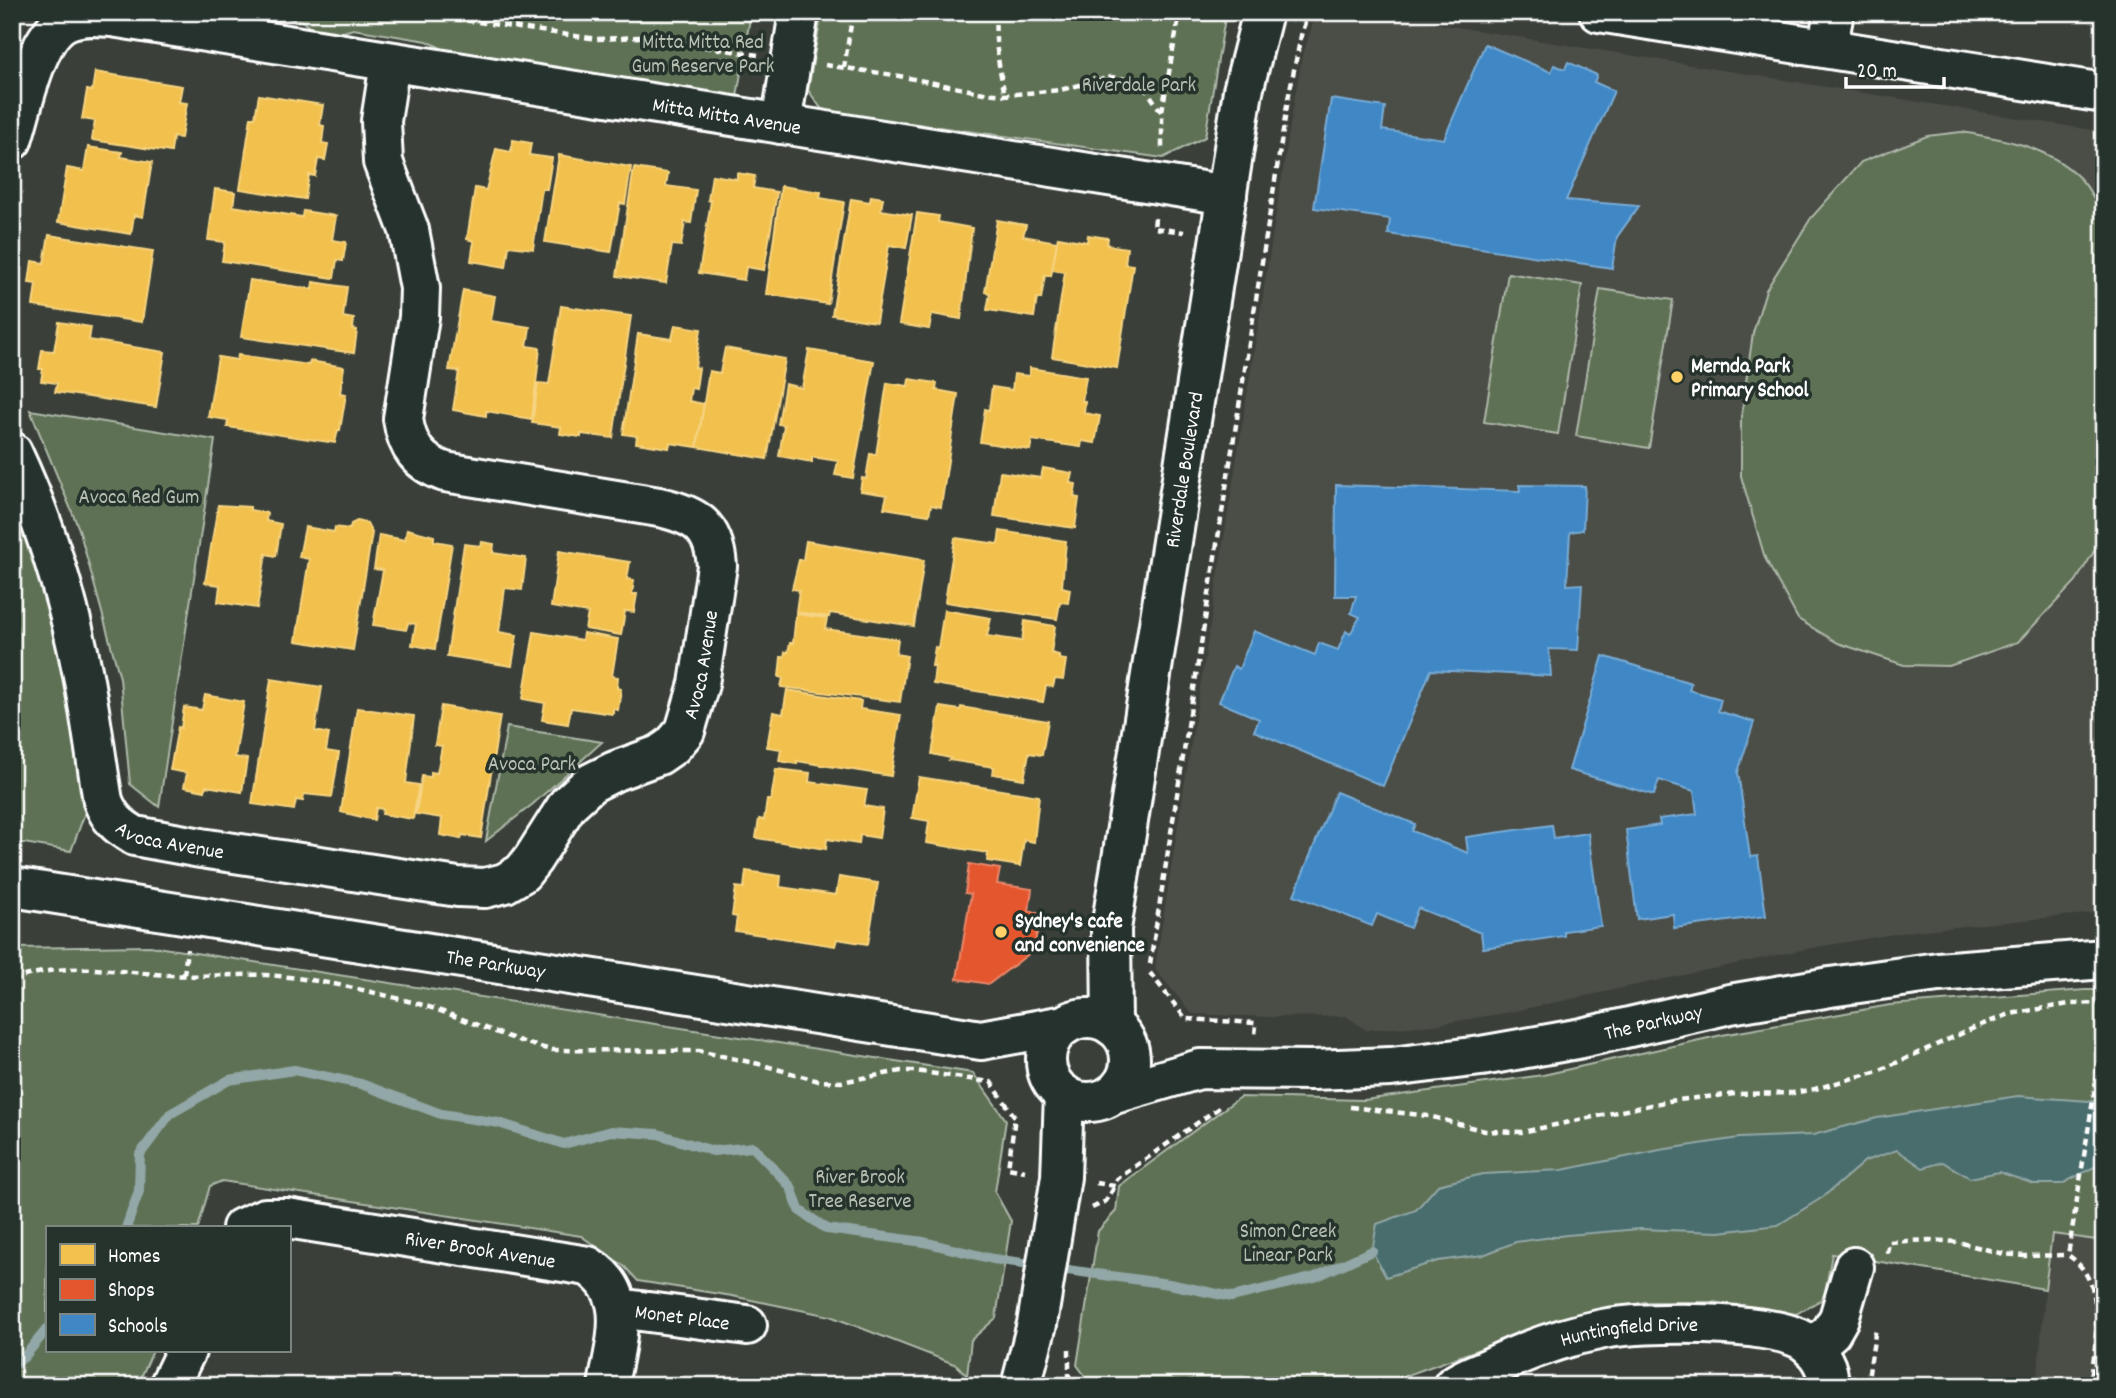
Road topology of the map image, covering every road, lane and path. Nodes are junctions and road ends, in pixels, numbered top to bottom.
1 (799, 12) edge
2 (853, 12) edge
3 (996, 12) edge
4 (1180, 12) edge
5 (1263, 12) edge
6 (1309, 12) edge
7 (1599, 12) edge
8 (1732, 12) edge
9 (1832, 20) edge
10 (230, 24) edge
11 (390, 63) junction
12 (844, 68) dead end
13 (2104, 70) edge
14 (2104, 93) edge
15 (1005, 95) dead end
16 (1162, 113) dead end
17 (781, 124) junction
18 (12, 141) edge
19 (1227, 195) junction
20 (12, 452) edge
21 (12, 887) edge
22 (2104, 960) edge
23 (1095, 1027) junction
24 (2103, 1033) edge
25 (981, 1040) junction
26 (1255, 1068) junction
27 (1200, 1069) junction
28 (1081, 1093) junction
29 (1115, 1186) dead end
30 (1070, 1217) junction
31 (247, 1226) edge
32 (2068, 1255) junction
33 (1870, 1262) joint
34 (2095, 1299) junction
35 (2104, 1300) edge
36 (618, 1308) junction
37 (1877, 1322) dead end
38 (747, 1325) dead end
39 (1812, 1348) junction
40 (186, 1352) edge
41 (1070, 1362) dead end
42 (169, 1386) edge
43 (608, 1386) edge
44 (1021, 1386) edge
45 (1069, 1386) edge
46 (1453, 1386) edge
47 (1829, 1386) edge
48 (1867, 1386) edge
49 (2090, 1386) edge

1 - 17 street
2 - 12 path
3 - 15 path
4 - 16 path
5 - 19 street, Riverdale Boulevard
6 - 26 path
7 - 14 street
8 - 9 street
9 - 13 street
10 - 11 street, Mitta Mitta Avenue
10 - 18 street
11 - 17 street, Mitta Mitta Avenue
11 - 20 street, Avoca Avenue
17 - 19 street, Mitta Mitta Avenue
19 - 23 street, Riverdale Boulevard
21 - 25 street, The Parkway
22 - 26 street, The Parkway
23 - 25 street, The Parkway
23 - 27 street, The Parkway
23 - 28 street
23 - 28 street
24 - 32 path
25 - 28 street, The Parkway
26 - 27 street, The Parkway
27 - 28 street, The Parkway
28 - 30 street
29 - 30 path
30 - 44 street
31 - 36 street, River Brook Avenue
32 - 33 path
32 - 34 path
33 - 39 street
34 - 35 path
34 - 49 path
36 - 38 street, Monet Place
36 - 43 street
37 - 48 path
39 - 46 street, Huntingfield Drive
39 - 47 street
40 - 42 street
41 - 45 path

